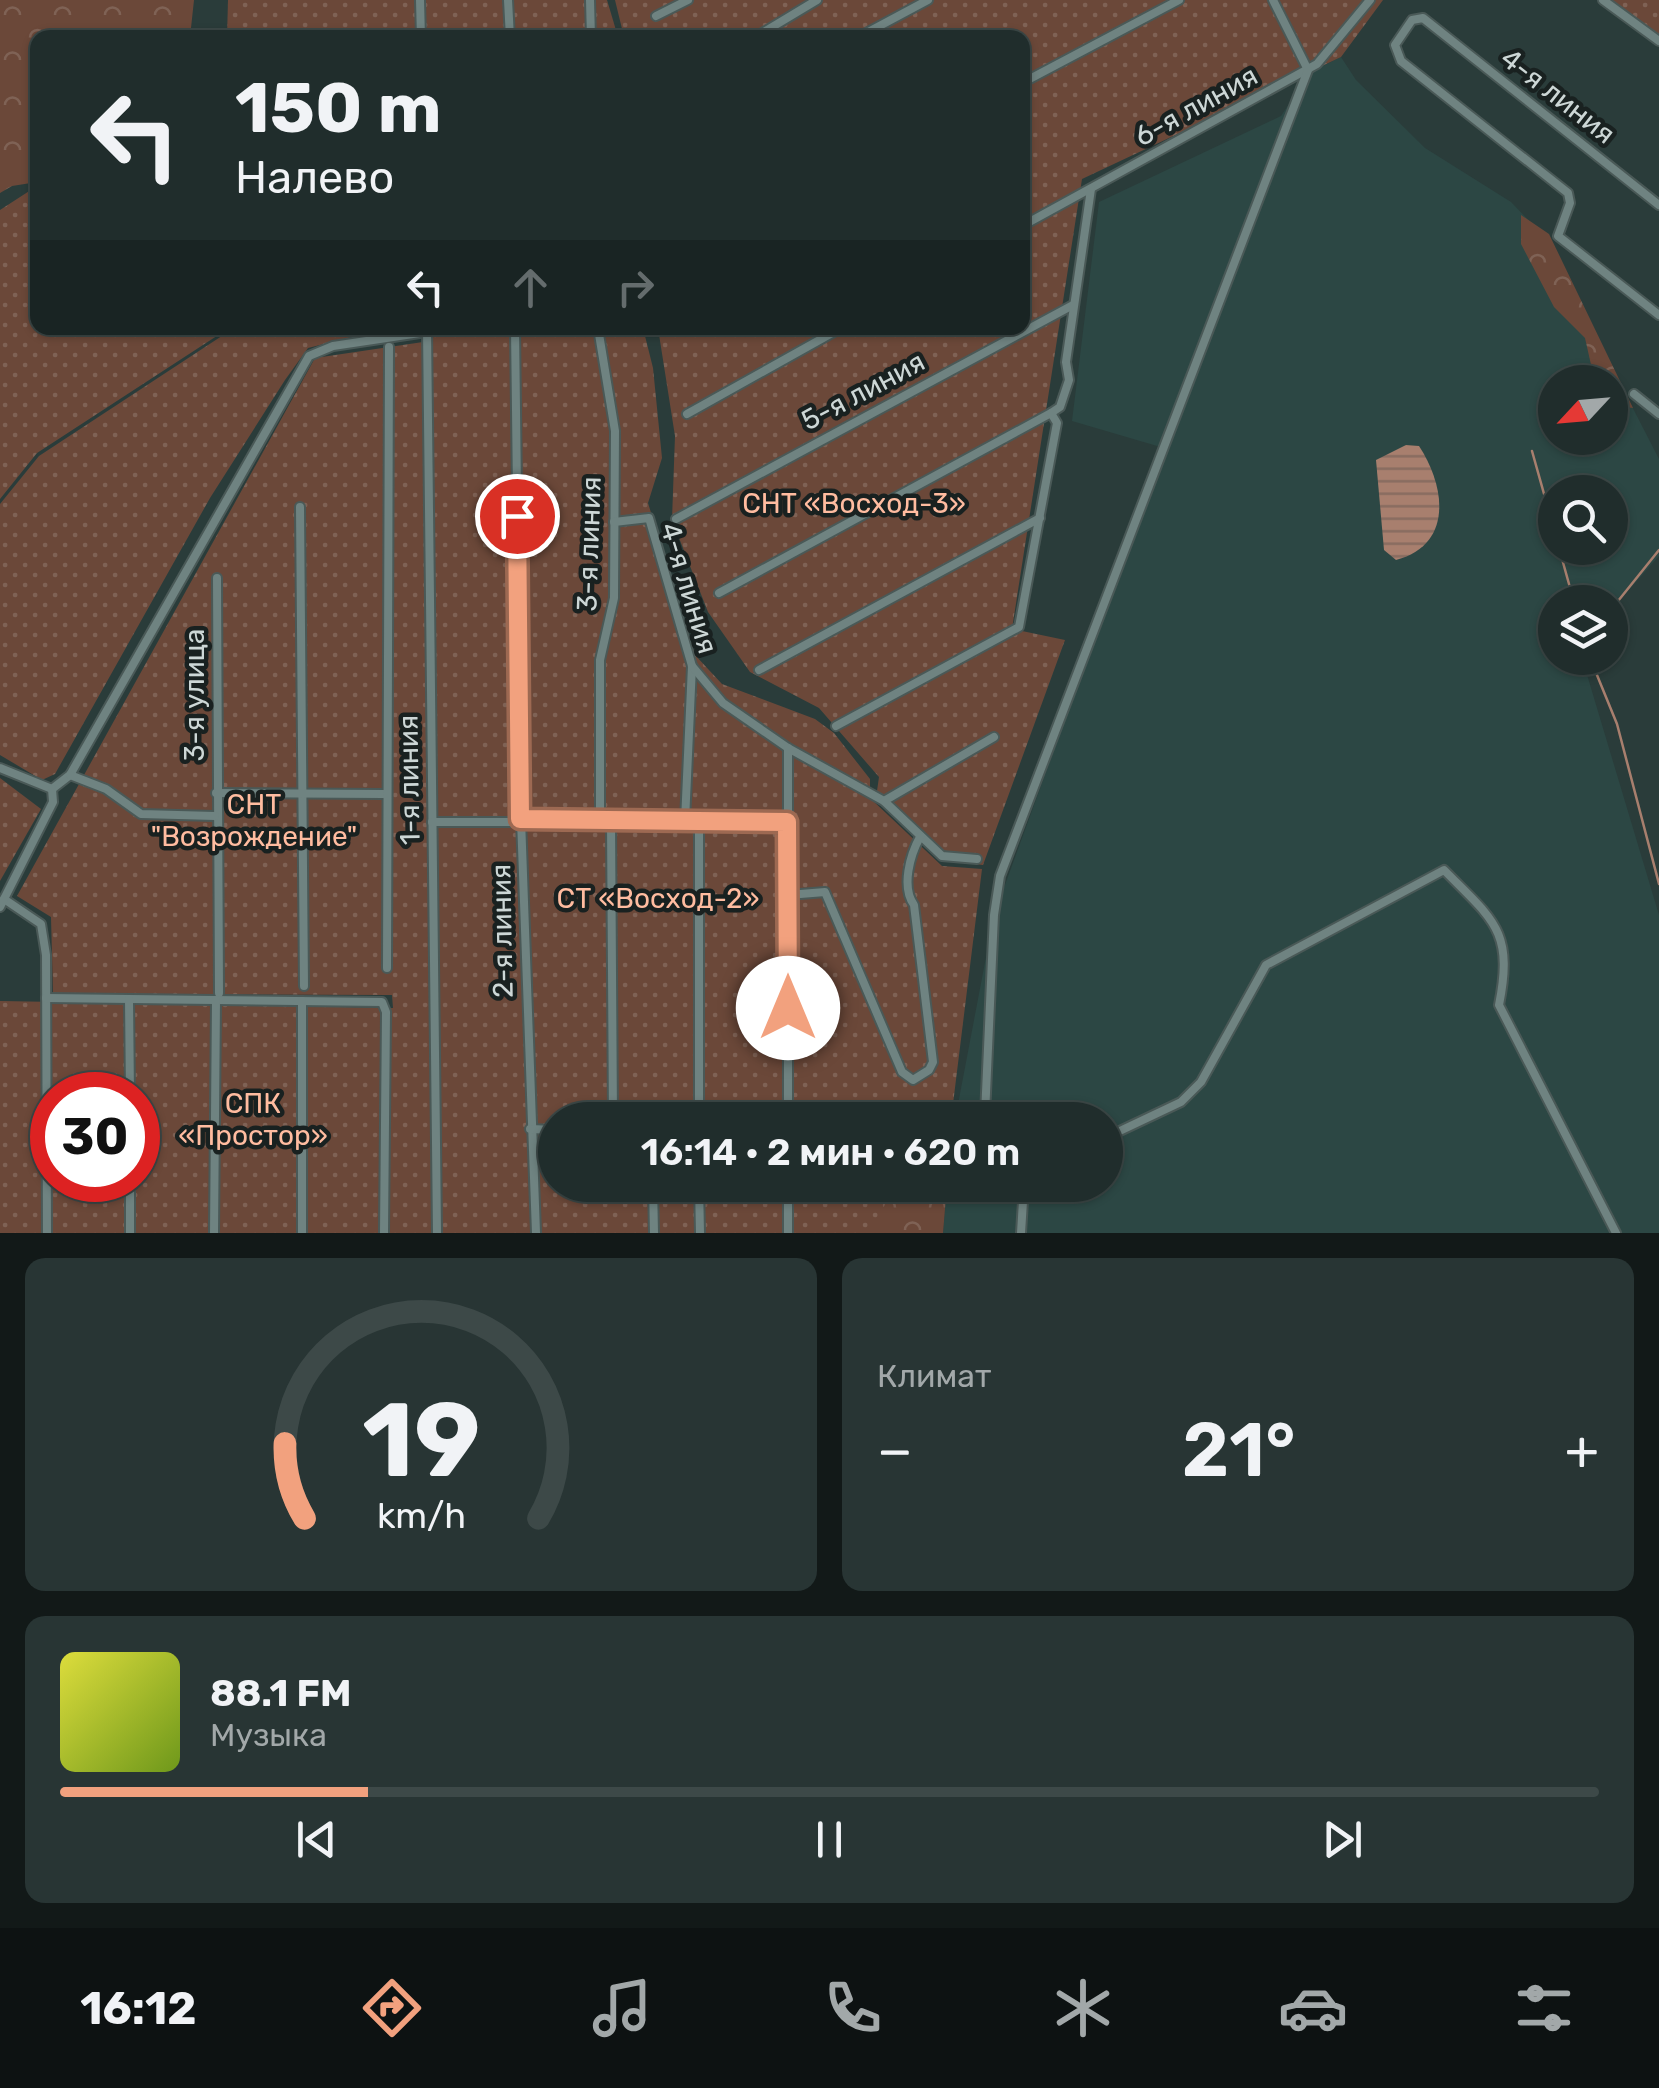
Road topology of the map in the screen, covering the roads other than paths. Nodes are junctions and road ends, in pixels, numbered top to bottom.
1 (420, 0) edge
2 (508, 0) edge
3 (590, 0) edge
4 (688, 0) edge
5 (816, 0) edge
6 (928, 0) edge
7 (1180, 0) edge
8 (1273, 0) edge
9 (1370, 0) edge
10 (1602, 0) edge
11 (656, 16) dead end
12 (420, 30) edge
13 (510, 30) edge
14 (591, 30) edge
15 (767, 30) edge
16 (872, 30) edge
17 (1659, 41) edge
18 (1308, 70) junction
19 (1030, 79) edge
20 (1091, 190) junction
21 (1659, 204) edge
22 (1030, 222) edge
23 (1073, 305) junction
24 (1659, 315) edge
25 (1030, 328) edge
26 (394, 335) edge
27 (427, 335) edge
28 (514, 335) edge
29 (599, 335) edge
30 (824, 335) edge
31 (1017, 335) edge
32 (389, 347) dead end
33 (1634, 394) dead end
34 (687, 414) dead end
35 (1051, 414) junction
36 (1659, 414) edge
37 (300, 507) dead end
38 (1040, 518) junction
39 (676, 519) dead end
40 (614, 522) junction
41 (217, 578) dead end
42 (719, 592) dead end
43 (692, 666) junction
44 (759, 670) dead end
45 (836, 726) dead end
46 (994, 737) dead end
47 (788, 748) junction
48 (0, 768) edge
49 (70, 775) junction
50 (52, 789) junction
51 (216, 794) junction
52 (302, 794) junction
53 (384, 794) junction
54 (881, 798) junction
55 (215, 816) junction
56 (520, 819) junction
57 (685, 821) junction
58 (432, 822) junction
59 (611, 822) junction
60 (700, 822) junction
61 (787, 822) junction
62 (600, 823) junction
63 (920, 837) junction
64 (977, 859) dead end
65 (788, 896) junction
66 (2, 903) edge
67 (386, 968) dead end
68 (304, 986) dead end
69 (218, 997) junction
70 (46, 998) junction
71 (129, 999) junction
72 (302, 1001) junction
73 (130, 1072) edge
74 (613, 1102) edge
75 (699, 1102) edge
76 (788, 1102) edge
77 (986, 1102) edge
78 (530, 1128) junction
79 (538, 1129) edge
80 (1123, 1129) edge
81 (130, 1202) edge
82 (653, 1202) edge
83 (700, 1202) edge
84 (788, 1202) edge
85 (1023, 1202) edge
86 (47, 1233) edge
87 (130, 1233) edge
88 (214, 1233) edge
89 (302, 1233) edge
90 (384, 1233) edge
91 (437, 1233) edge
92 (536, 1233) edge
93 (654, 1233) edge
94 (700, 1233) edge
95 (788, 1233) edge
96 (1021, 1233) edge
97 (1616, 1233) edge

1 - 12 street
2 - 13 street
3 - 14 street
4 - 11 street
5 - 15 street
6 - 16 street
7 - 19 street
8 - 18 street
9 - 18 street, 6-я линия
10 - 17 street
18 - 20 street, 6-я линия
18 - 77 street
20 - 22 street, 6-я линия
20 - 23 street
21 - 24 street, 4-я линия
23 - 25 street, 5-я линия
23 - 35 street
26 - 49 street
27 - 58 street, 1-я линия
28 - 56 street, 2-я линия
29 - 40 street, 3-я линия
30 - 34 street
31 - 39 street, 5-я линия
32 - 53 street
33 - 36 street
35 - 38 street
35 - 42 street, 4-я линия
37 - 52 street
38 - 44 street
38 - 45 street
40 - 43 street, 4-я линия
40 - 62 street, 3-я линия
41 - 51 street, 3-я улица
43 - 47 street
43 - 57 street, 4-я линия
46 - 54 street
47 - 54 street
47 - 61 street
48 - 50 street
49 - 50 street
49 - 55 street
50 - 66 street
51 - 52 street
51 - 55 street, 3-я улица
52 - 53 street
52 - 68 street
53 - 67 street
54 - 63 street
55 - 69 street, 3-я улица
56 - 58 street
56 - 62 street
56 - 78 street, 2-я линия
57 - 59 street
57 - 60 street
58 - 91 street, 1-я линия
59 - 62 street
59 - 74 street
60 - 61 street
60 - 75 street
61 - 65 street
63 - 64 street
63 - 65 street
65 - 76 street
66 - 70 street
69 - 71 street
69 - 72 street
69 - 88 street, 3-я улица
70 - 71 street
70 - 86 street
71 - 73 street
72 - 89 street
72 - 90 street
78 - 79 street
78 - 92 street, 2-я линия
80 - 97 street
81 - 87 street
82 - 93 street
83 - 94 street
84 - 95 street
85 - 96 street

